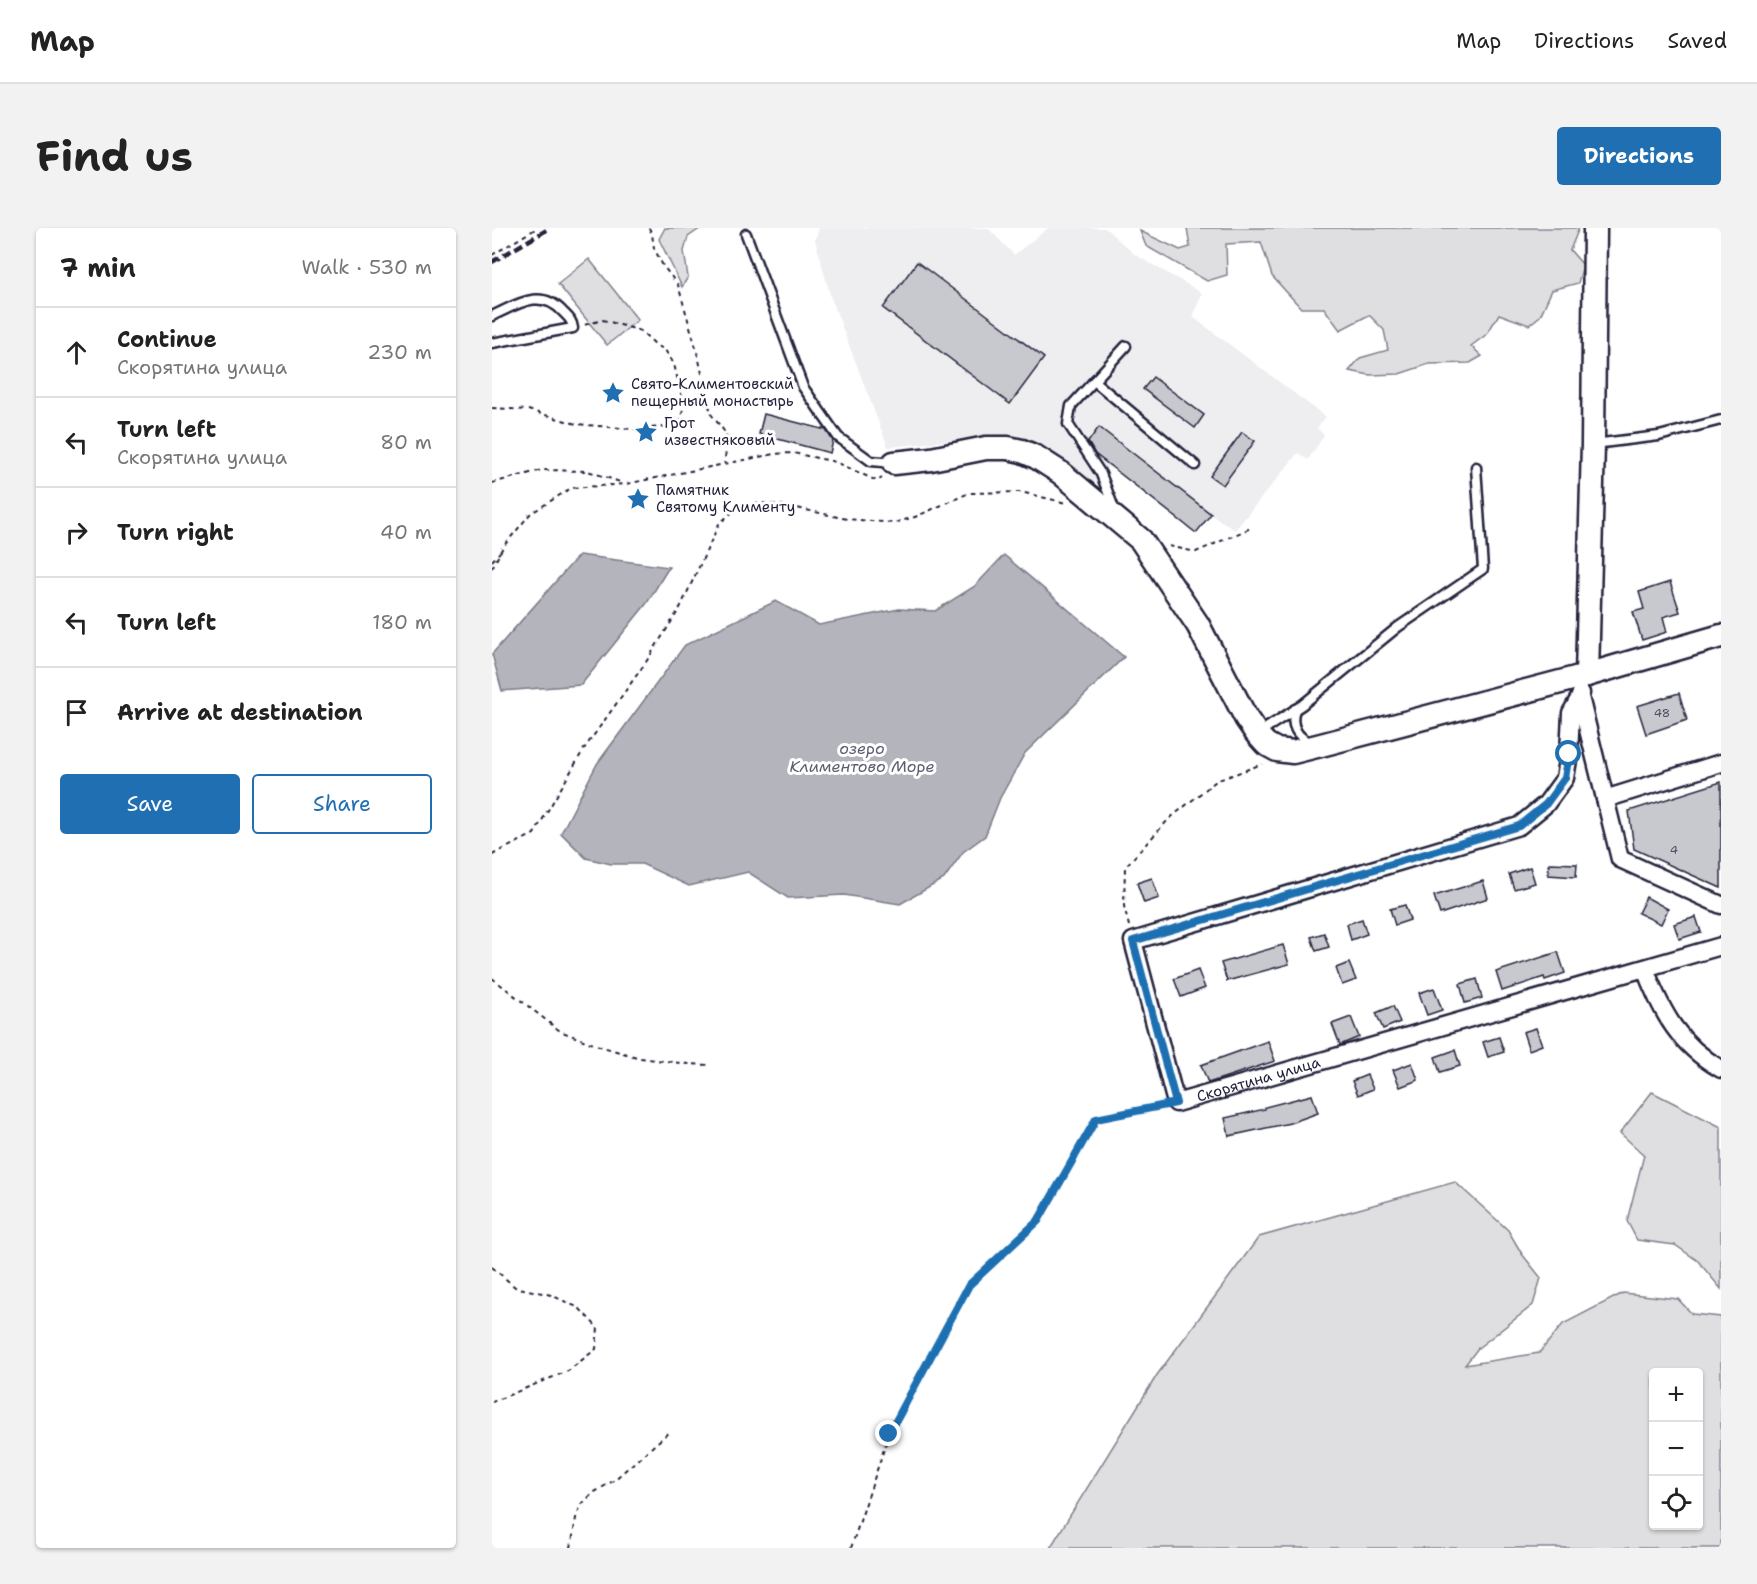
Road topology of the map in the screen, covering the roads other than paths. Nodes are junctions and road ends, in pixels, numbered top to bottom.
1 (1595, 228) edge
2 (746, 234) dead end
3 (492, 316) edge
4 (492, 343) edge
5 (1126, 346) dead end
6 (1094, 381) junction
7 (1721, 420) edge
8 (1593, 444) junction
9 (894, 464) joint
10 (1195, 465) dead end
11 (1476, 467) dead end
12 (1117, 520) junction
13 (1721, 636) edge
14 (1587, 675) junction
15 (1580, 697) junction
16 (1295, 709) junction
17 (1257, 734) junction
18 (1321, 745) junction
19 (1721, 763) edge
20 (1605, 799) junction
21 (1721, 905) edge
22 (1721, 946) edge
23 (1645, 969) junction
24 (1721, 1069) edge

1 - 8 street
2 - 9 lane
3 - 4 lane
5 - 6 lane
6 - 10 lane
6 - 12 lane
7 - 8 lane
8 - 14 street
9 - 12 street
11 - 16 lane
12 - 17 street
13 - 14 street
14 - 15 street
14 - 18 street
15 - 20 street
15 - 23 street, Скорятина улица
16 - 17 lane
16 - 18 lane
17 - 18 street
19 - 20 street
20 - 21 street
22 - 23 street, Скорятина улица
23 - 24 street

